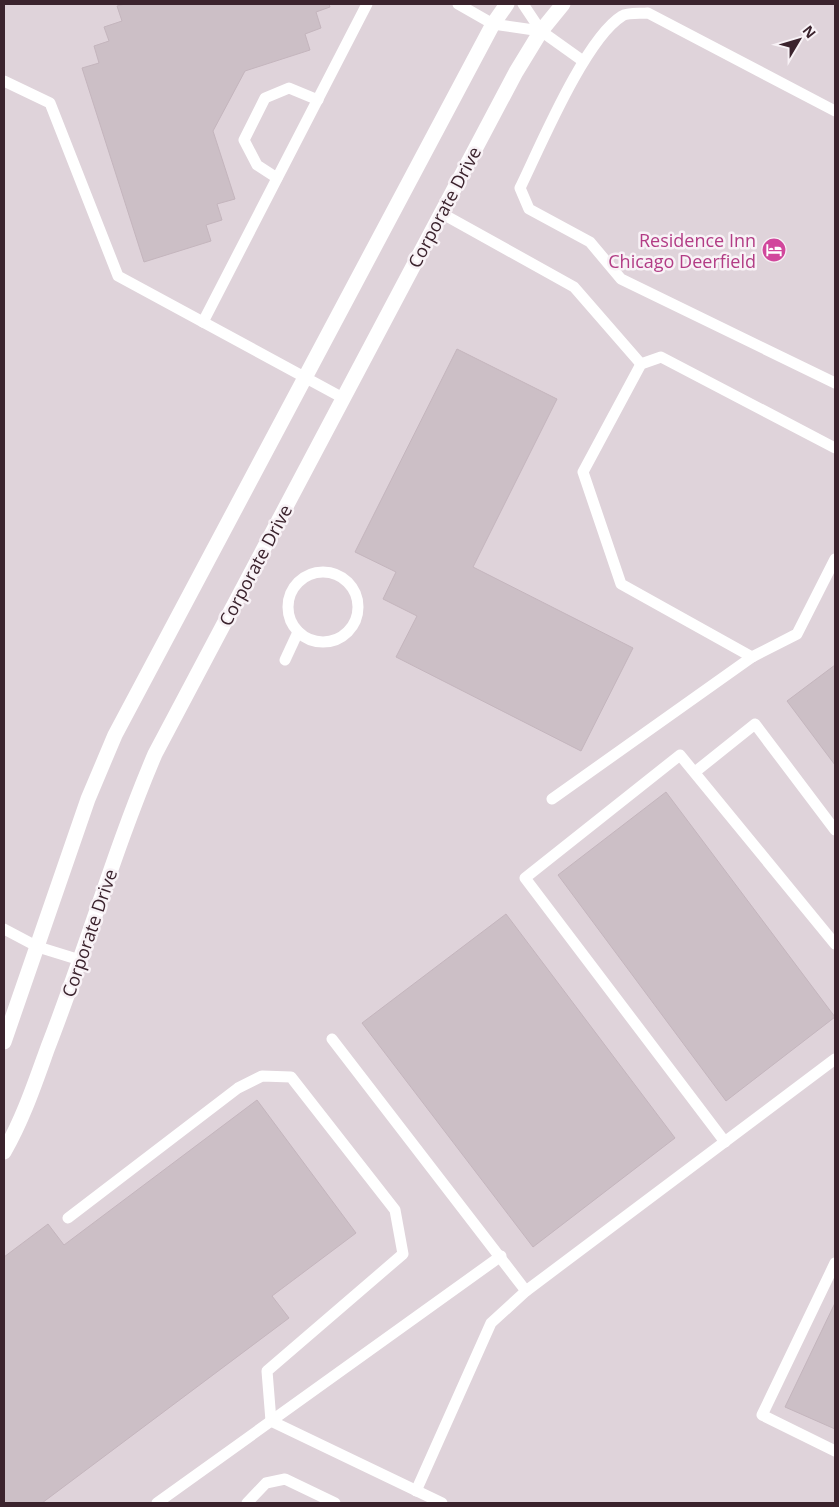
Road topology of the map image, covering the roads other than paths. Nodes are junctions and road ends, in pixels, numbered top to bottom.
1 (367, 4) edge
2 (458, 4) edge
3 (508, 4) edge
4 (523, 4) edge
5 (563, 4) edge
6 (493, 24) junction
7 (541, 31) junction
8 (584, 61) junction
9 (4, 81) edge
10 (318, 100) junction
11 (835, 111) edge
12 (277, 178) junction
13 (441, 213) junction
14 (203, 322) junction
15 (641, 364) junction
16 (304, 377) junction
17 (835, 383) edge
18 (343, 398) junction
19 (835, 448) edge
20 (835, 559) edge
21 (298, 632) junction
22 (752, 657) junction
23 (285, 660) dead end
24 (694, 772) junction
25 (552, 799) dead end
26 (835, 830) edge
27 (4, 929) edge
28 (835, 944) edge
29 (38, 947) junction
30 (80, 960) junction
31 (332, 1039) dead end
32 (4, 1042) edge
33 (835, 1059) edge
34 (725, 1142) junction
35 (4, 1152) edge
36 (68, 1218) dead end
37 (500, 1256) junction
38 (835, 1263) edge
39 (526, 1291) junction
40 (271, 1421) junction
41 (835, 1450) edge
42 (416, 1491) junction
43 (157, 1503) edge
44 (247, 1503) edge
45 (335, 1503) edge
46 (442, 1503) edge

1 - 10 lane
2 - 6 lane
3 - 6 street
4 - 7 lane
5 - 7 street, Corporate Drive
6 - 7 lane
6 - 16 street
7 - 8 lane
7 - 13 street, Corporate Drive
8 - 11 lane
8 - 17 lane
9 - 14 lane
10 - 12 lane
10 - 12 lane
12 - 14 lane
13 - 15 lane
13 - 18 street, Corporate Drive
14 - 16 lane
15 - 19 lane
15 - 22 lane
16 - 18 lane
16 - 29 street
18 - 30 street, Corporate Drive
20 - 22 lane
21 - 21 lane
21 - 23 lane
22 - 25 lane
24 - 26 lane
24 - 28 lane
24 - 34 lane
27 - 29 lane
29 - 30 lane
29 - 32 street
30 - 35 street, Corporate Drive
31 - 37 lane
33 - 34 lane
34 - 39 lane
36 - 40 lane
37 - 39 lane
37 - 40 lane
38 - 41 lane
39 - 42 lane
40 - 42 lane
40 - 43 lane
42 - 46 lane
44 - 45 lane

